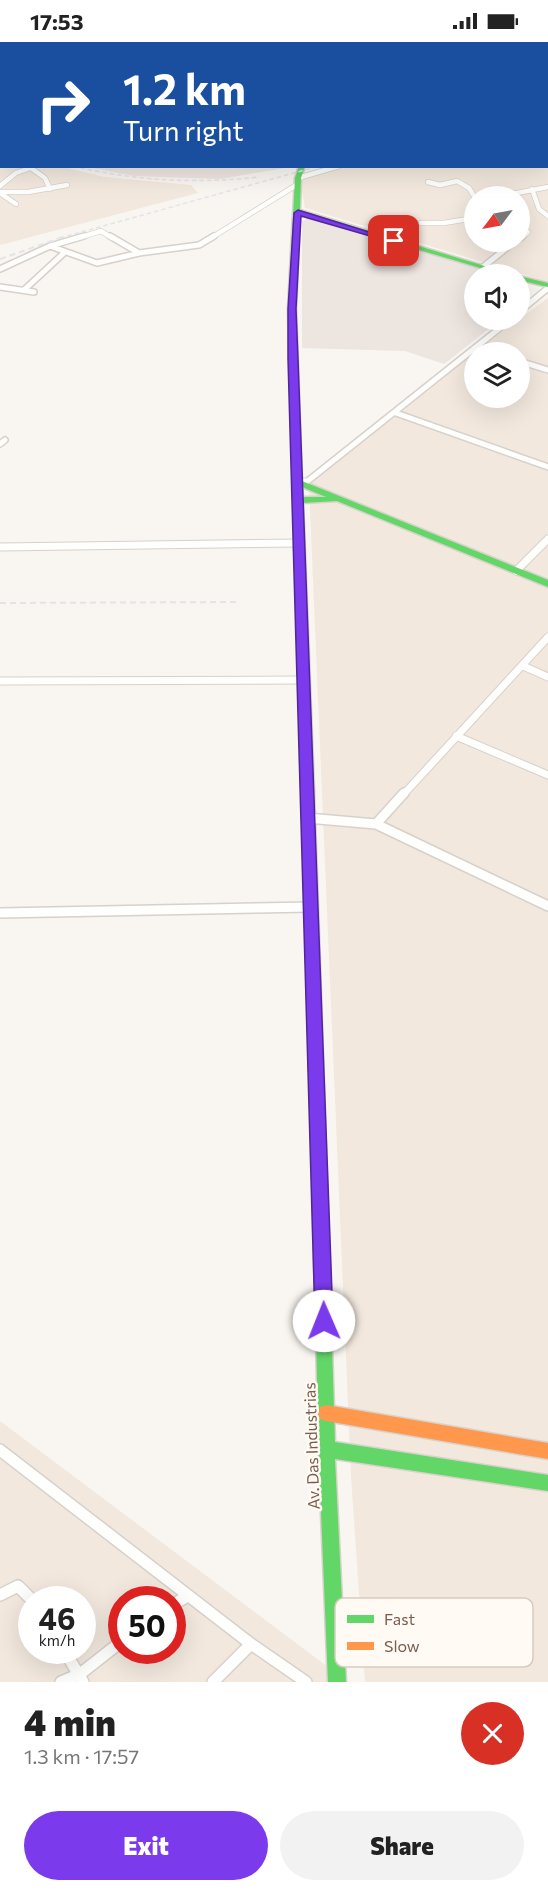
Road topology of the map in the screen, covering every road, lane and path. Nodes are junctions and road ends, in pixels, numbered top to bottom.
1 (27, 168) edge
2 (30, 168) edge
3 (331, 168) edge
4 (299, 176) edge
5 (429, 182) dead end
6 (67, 185) dead end
7 (0, 186) edge
8 (466, 186) edge
9 (548, 187) edge
10 (51, 189) junction
11 (532, 189) joint
12 (0, 192) edge
13 (16, 204) dead end
14 (298, 213) junction
15 (548, 216) edge
16 (464, 219) edge
17 (421, 223) dead end
18 (50, 246) junction
19 (502, 252) edge
20 (64, 253) junction
21 (140, 254) junction
22 (473, 264) edge
23 (487, 264) edge
24 (0, 269) edge
25 (530, 281) edge
26 (0, 286) edge
27 (548, 286) edge
28 (24, 290) junction
29 (34, 292) dead end
30 (530, 302) edge
31 (498, 330) edge
32 (483, 342) edge
33 (464, 358) edge
34 (530, 364) edge
35 (548, 370) edge
36 (396, 413) junction
37 (548, 467) edge
38 (300, 484) junction
39 (298, 500) junction
40 (340, 500) junction
41 (548, 539) edge
42 (299, 543) junction
43 (0, 547) edge
44 (516, 571) junction
45 (548, 584) edge
46 (548, 638) edge
47 (523, 666) junction
48 (548, 676) edge
49 (303, 680) junction
50 (0, 681) edge
51 (456, 736) junction
52 (548, 776) edge
53 (307, 818) junction
54 (376, 824) junction
55 (548, 906) edge
56 (312, 907) junction
57 (0, 913) edge
58 (326, 1413) junction
59 (327, 1449) junction
60 (0, 1450) edge
61 (548, 1451) edge
62 (548, 1481) edge
63 (18, 1586) edge
64 (0, 1595) edge
65 (188, 1596) joint
66 (335, 1635) edge
67 (250, 1644) junction
68 (108, 1654) edge
69 (73, 1664) edge
70 (336, 1667) edge
71 (82, 1678) edge
72 (61, 1682) edge
73 (213, 1682) edge
74 (306, 1682) edge
75 (337, 1682) edge

1 - 7 street
2 - 10 street
3 - 4 street
4 - 14 main road, Av. Das Industrias
4 - 21 street
5 - 8 street
6 - 10 street
9 - 11 street
10 - 12 street
11 - 15 street
12 - 13 street
14 - 22 main road
14 - 38 main road, Av. Das Industrias
16 - 17 street
18 - 20 street
18 - 21 street
18 - 24 street
19 - 23 street
20 - 21 street
20 - 28 street
25 - 27 main road
26 - 28 street
27 - 30 street
28 - 29 street
31 - 32 street
33 - 36 street
34 - 35 street
36 - 37 street
36 - 38 street
38 - 39 main road, Av. Das Industrias
38 - 40 main road
39 - 40 main road
39 - 42 main road, Av. Das Industrias
40 - 44 main road
41 - 44 street
42 - 43 street
42 - 49 main road, Av. Das Industrias
44 - 45 main road
46 - 47 street
47 - 48 street
47 - 51 street
49 - 50 street
49 - 53 main road, Av. Das Industrias
51 - 52 street
51 - 54 street
53 - 54 street
53 - 56 main road, Av. Das Industrias
54 - 55 street
56 - 57 street
56 - 58 main road, Av. Das Industrias
58 - 59 main road, Av. Das Industrias
58 - 61 main road
59 - 62 main road
59 - 66 main road, Av. Das Industrias
60 - 65 street
63 - 64 street
65 - 67 street
67 - 73 street
67 - 74 street
68 - 71 street
69 - 71 street
70 - 75 main road, Av. Das Industrias
71 - 72 street

